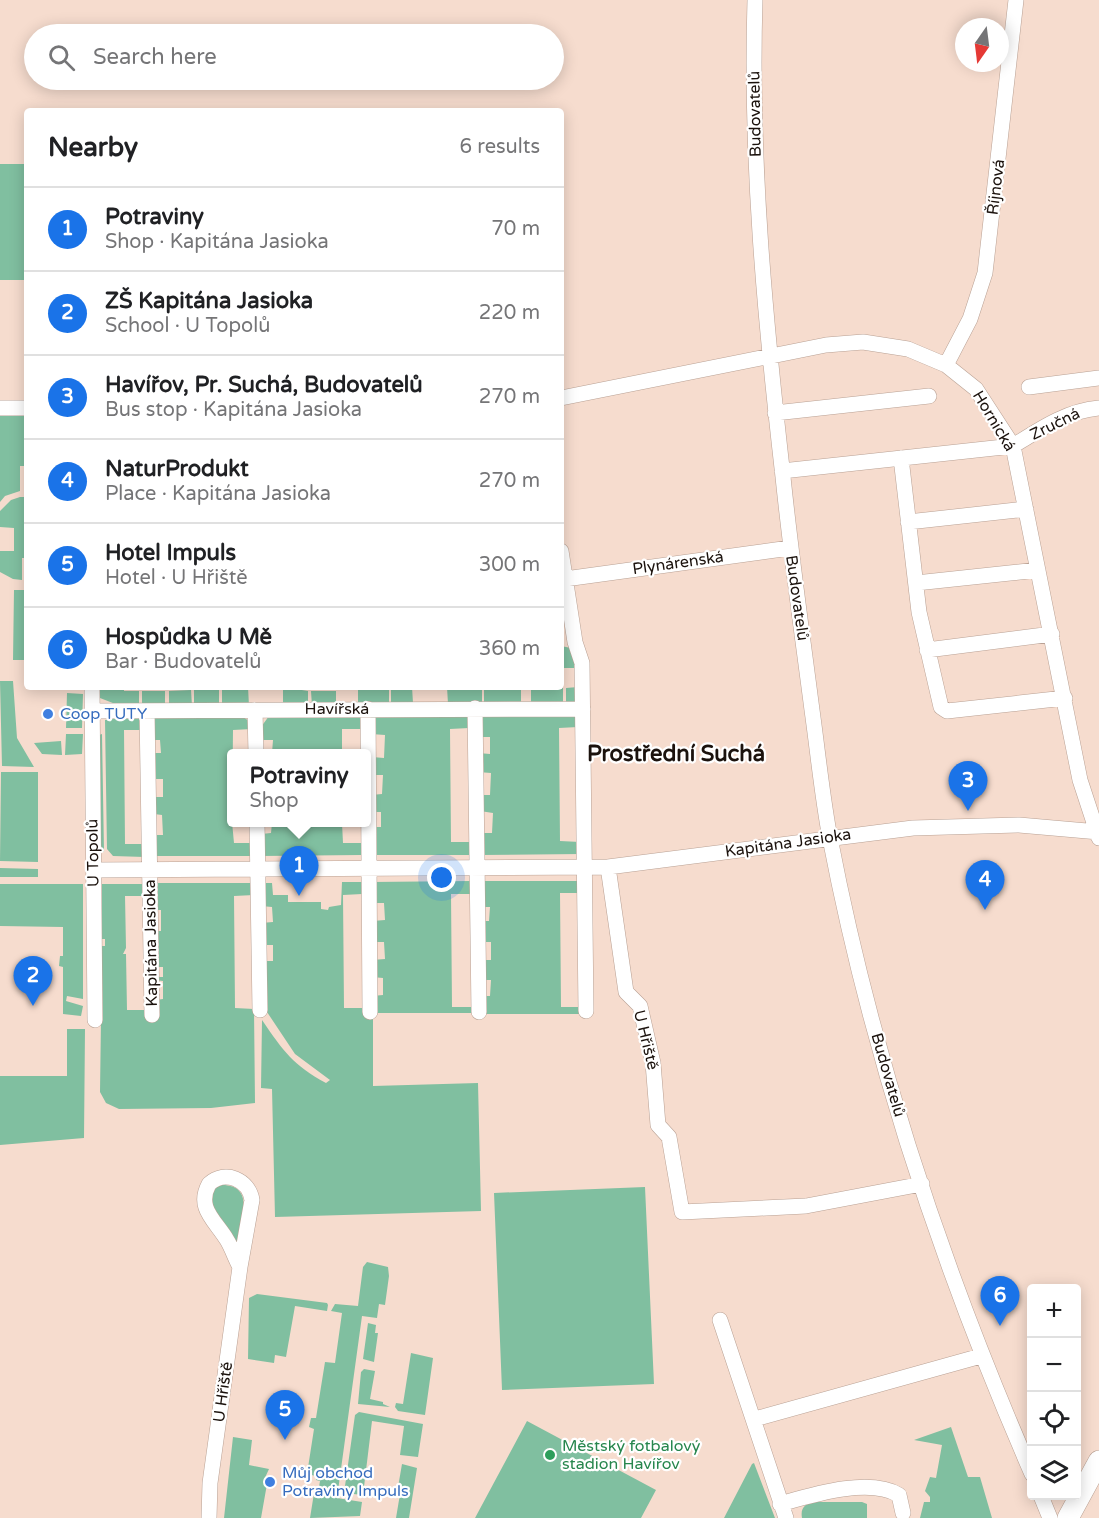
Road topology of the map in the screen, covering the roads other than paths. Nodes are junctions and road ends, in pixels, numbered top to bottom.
1 (755, 0) edge
2 (1016, 0) edge
3 (769, 356) junction
4 (946, 365) junction
5 (1099, 378) edge
6 (1029, 387) dead end
7 (929, 396) dead end
8 (564, 397) edge
9 (0, 408) edge
10 (24, 408) edge
11 (1099, 408) edge
12 (775, 413) junction
13 (1013, 446) junction
14 (901, 458) junction
15 (782, 471) junction
16 (1026, 509) junction
17 (909, 522) junction
18 (790, 548) junction
19 (1038, 570) junction
20 (564, 574) edge
21 (565, 579) junction
22 (916, 583) junction
23 (1052, 634) junction
24 (568, 642) edge
25 (927, 650) junction
26 (92, 690) edge
27 (1065, 698) junction
28 (475, 708) junction
29 (368, 709) junction
30 (583, 709) junction
31 (255, 710) junction
32 (92, 711) junction
33 (147, 711) junction
34 (256, 749) edge
35 (368, 749) edge
36 (257, 827) edge
37 (368, 827) edge
38 (1098, 834) edge
39 (830, 837) junction
40 (585, 867) junction
41 (608, 867) junction
42 (368, 868) junction
43 (477, 868) junction
44 (258, 869) junction
45 (94, 870) junction
46 (150, 871) junction
47 (260, 1010) dead end
48 (586, 1011) dead end
49 (370, 1012) dead end
50 (479, 1012) dead end
51 (152, 1015) dead end
52 (95, 1020) dead end
53 (922, 1184) junction
54 (240, 1267) junction
55 (720, 1320) dead end
56 (981, 1356) junction
57 (755, 1419) junction
58 (1099, 1461) edge
59 (1027, 1462) edge
60 (1043, 1500) edge
61 (783, 1511) edge
62 (903, 1514) dead end
63 (209, 1518) edge
64 (1050, 1518) edge
65 (1068, 1518) edge

1 - 3 street, Budovatelů
2 - 4 street, Říjnová
3 - 4 street, Hornická
3 - 8 street, Hornická
3 - 12 street, Budovatelů
4 - 13 street, Hornická
5 - 6 street, Zručná
7 - 12 street
9 - 10 street
11 - 13 street, Zručná
12 - 15 street, Budovatelů
13 - 14 street
13 - 16 street, Hornická
14 - 15 street
14 - 17 street
15 - 18 street, Budovatelů
16 - 17 street
16 - 19 street, Hornická
17 - 22 street
18 - 21 street, Plynárenská
18 - 39 street, Budovatelů
19 - 22 street
19 - 23 street, Hornická
20 - 21 street
21 - 24 street
22 - 25 street
23 - 25 street
23 - 27 street, Hornická
24 - 30 street
25 - 27 street
26 - 32 street, U Topolů
27 - 38 street, Hornická
28 - 29 street, Havířská
28 - 30 street, Havířská
28 - 43 street
29 - 31 street, Havířská
29 - 35 street
30 - 40 street
31 - 33 street, Havířská
31 - 34 street
32 - 33 street, Havířská
32 - 45 street, U Topolů
33 - 46 street, Kapitána Jasioka
36 - 44 street
37 - 42 street
38 - 39 street, Kapitána Jasioka
39 - 41 street, Kapitána Jasioka
39 - 53 street, Budovatelů
40 - 41 street, Kapitána Jasioka
40 - 43 street, Kapitána Jasioka
40 - 48 street
41 - 53 street, U Hřiště
42 - 43 street, Kapitána Jasioka
42 - 44 street, Kapitána Jasioka
42 - 49 street
43 - 50 street
44 - 46 street, Kapitána Jasioka
44 - 47 street
45 - 46 street, Kapitána Jasioka
45 - 52 street, U Topolů
46 - 51 street, Kapitána Jasioka
53 - 56 street, Budovatelů
54 - 54 street, U Hřiště
54 - 63 street, U Hřiště
55 - 57 street
56 - 57 street
56 - 59 street, Budovatelů
57 - 61 street
58 - 65 street
60 - 64 street
61 - 62 street

